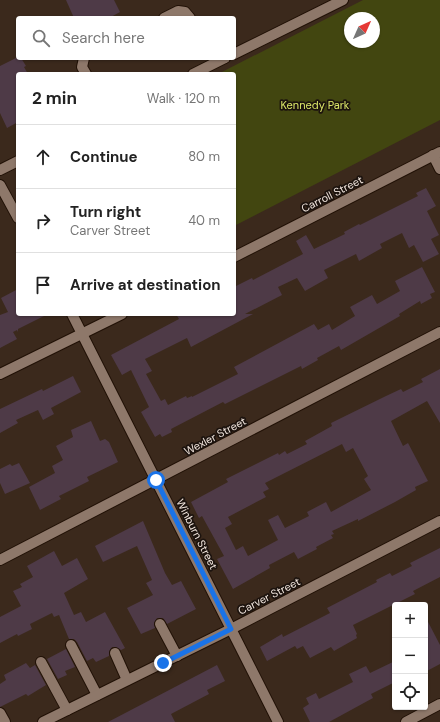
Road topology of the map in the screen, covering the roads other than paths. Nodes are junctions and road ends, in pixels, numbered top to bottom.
1 (342, 0) edge
2 (168, 16) edge
3 (188, 16) edge
4 (236, 53) edge
5 (84, 60) edge
6 (213, 61) edge
7 (85, 72) edge
8 (196, 72) edge
9 (437, 154) edge
10 (16, 162) edge
11 (440, 169) edge
12 (0, 170) edge
13 (0, 186) edge
14 (15, 206) edge
15 (236, 256) edge
16 (73, 316) edge
17 (118, 316) edge
18 (440, 332) edge
19 (83, 334) junction
20 (0, 374) edge
21 (156, 480) junction
22 (440, 521) edge
23 (0, 560) edge
24 (160, 624) dead end
25 (231, 629) junction
26 (70, 646) dead end
27 (115, 653) dead end
28 (178, 656) junction
29 (41, 662) dead end
30 (128, 680) junction
31 (97, 695) junction
32 (440, 704) edge
33 (67, 710) junction
34 (0, 713) edge
35 (5, 722) edge
36 (43, 722) edge
37 (278, 722) edge
38 (406, 722) edge

1 - 4 street
2 - 3 street
5 - 7 street
6 - 8 street
9 - 11 street
9 - 15 street, Carroll Street
10 - 12 street
13 - 14 street
16 - 19 street, Winburn Street
17 - 19 street
18 - 21 street, Wexler Street
19 - 20 street
19 - 21 street, Winburn Street
21 - 23 street, Wexler Street
21 - 25 street, Winburn Street
22 - 25 street, Carver Street
24 - 28 street
25 - 28 street, Carver Street
25 - 37 street, Winburn Street
26 - 31 street
27 - 30 street
28 - 30 street, Carver Street
29 - 33 street
30 - 31 street, Carver Street
31 - 33 street, Carver Street
32 - 38 street
33 - 36 street, Carver Street
34 - 35 street

